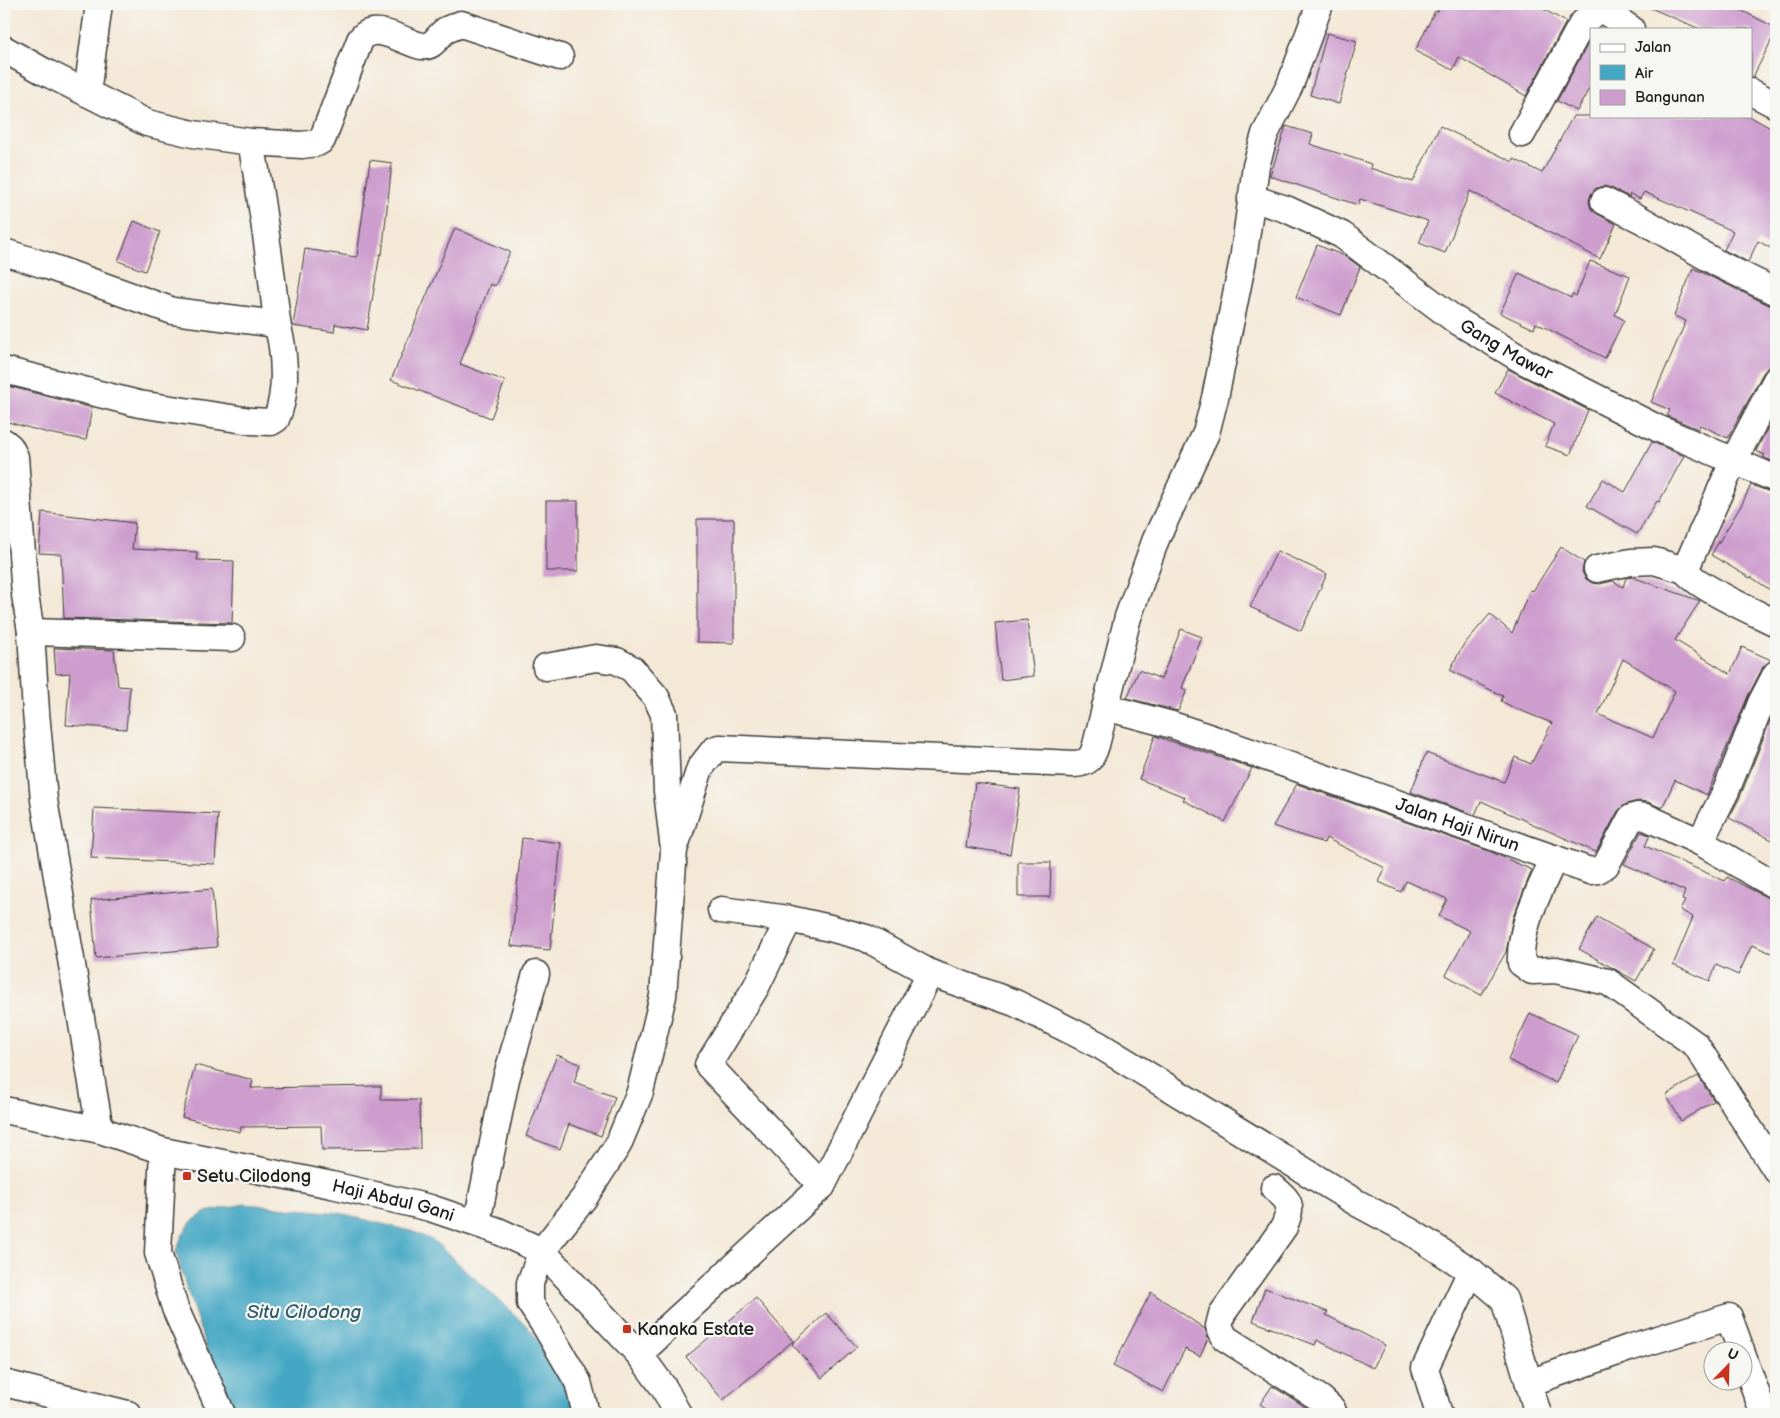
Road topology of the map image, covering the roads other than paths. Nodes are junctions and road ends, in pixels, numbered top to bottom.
1 (99, 4) edge
2 (1320, 4) edge
3 (1598, 5) edge
4 (1631, 28) edge
5 (4, 49) edge
6 (560, 57) dead end
7 (87, 93) junction
8 (1752, 93) edge
9 (1776, 105) edge
10 (1522, 134) dead end
11 (252, 142) junction
12 (1251, 198) junction
13 (1604, 201) dead end
14 (4, 252) edge
15 (1776, 292) edge
16 (277, 324) junction
17 (4, 370) edge
18 (1776, 380) edge
19 (4, 442) edge
20 (1734, 460) junction
21 (1776, 479) edge
22 (1597, 569) dead end
23 (1685, 570) junction
24 (12, 592) edge
25 (1776, 623) edge
26 (31, 632) junction
27 (232, 638) dead end
28 (546, 667) dead end
29 (1776, 674) edge
30 (1105, 707) junction
31 (1700, 842) junction
32 (674, 850) junction
33 (1554, 858) junction
34 (1776, 886) edge
35 (721, 910) dead end
36 (788, 919) junction
37 (930, 973) junction
38 (536, 974) dead end
39 (11, 1111) edge
40 (100, 1130) junction
41 (163, 1151) junction
42 (1776, 1170) edge
43 (822, 1186) junction
44 (1274, 1188) dead end
45 (477, 1222) junction
46 (542, 1251) junction
47 (1471, 1271) junction
48 (1738, 1340) edge
49 (639, 1354) junction
50 (1752, 1380) edge
51 (4, 1383) edge
52 (1529, 1383) junction
53 (128, 1414) edge
54 (222, 1414) edge
55 (586, 1414) edge
56 (678, 1414) edge
57 (1334, 1414) edge
58 (1440, 1414) edge
59 (1538, 1414) edge
60 (1764, 1414) edge

1 - 7 street
2 - 12 street
3 - 4 street
3 - 10 street
5 - 7 street
6 - 11 street
7 - 11 street
8 - 9 street
11 - 16 street
12 - 20 street, Gang Mawar
12 - 30 street
13 - 15 street
14 - 16 street
16 - 17 street
18 - 20 street
19 - 24 street
20 - 21 street, Gang Mawar
20 - 23 street
22 - 23 street
23 - 25 street
24 - 26 street
26 - 27 street
26 - 40 street
28 - 32 street
29 - 31 street
30 - 32 street
30 - 33 street, Jalan Haji Nirun
31 - 33 street, Jalan Haji Nirun
31 - 34 street, Jalan Haji Nirun
32 - 46 street
33 - 42 street
35 - 36 street
36 - 37 street
36 - 43 street
37 - 43 street
37 - 47 street
38 - 45 street
39 - 40 street, Haji Abdul Gani
40 - 41 street, Haji Abdul Gani
41 - 45 street, Haji Abdul Gani
41 - 54 street
43 - 49 street
44 - 57 street
45 - 46 street, Haji Abdul Gani
46 - 49 street, Haji Abdul Gani
46 - 55 street
47 - 52 street
47 - 58 street
48 - 52 street
49 - 56 street, Haji Abdul Gani
50 - 60 street
51 - 53 street
52 - 59 street

